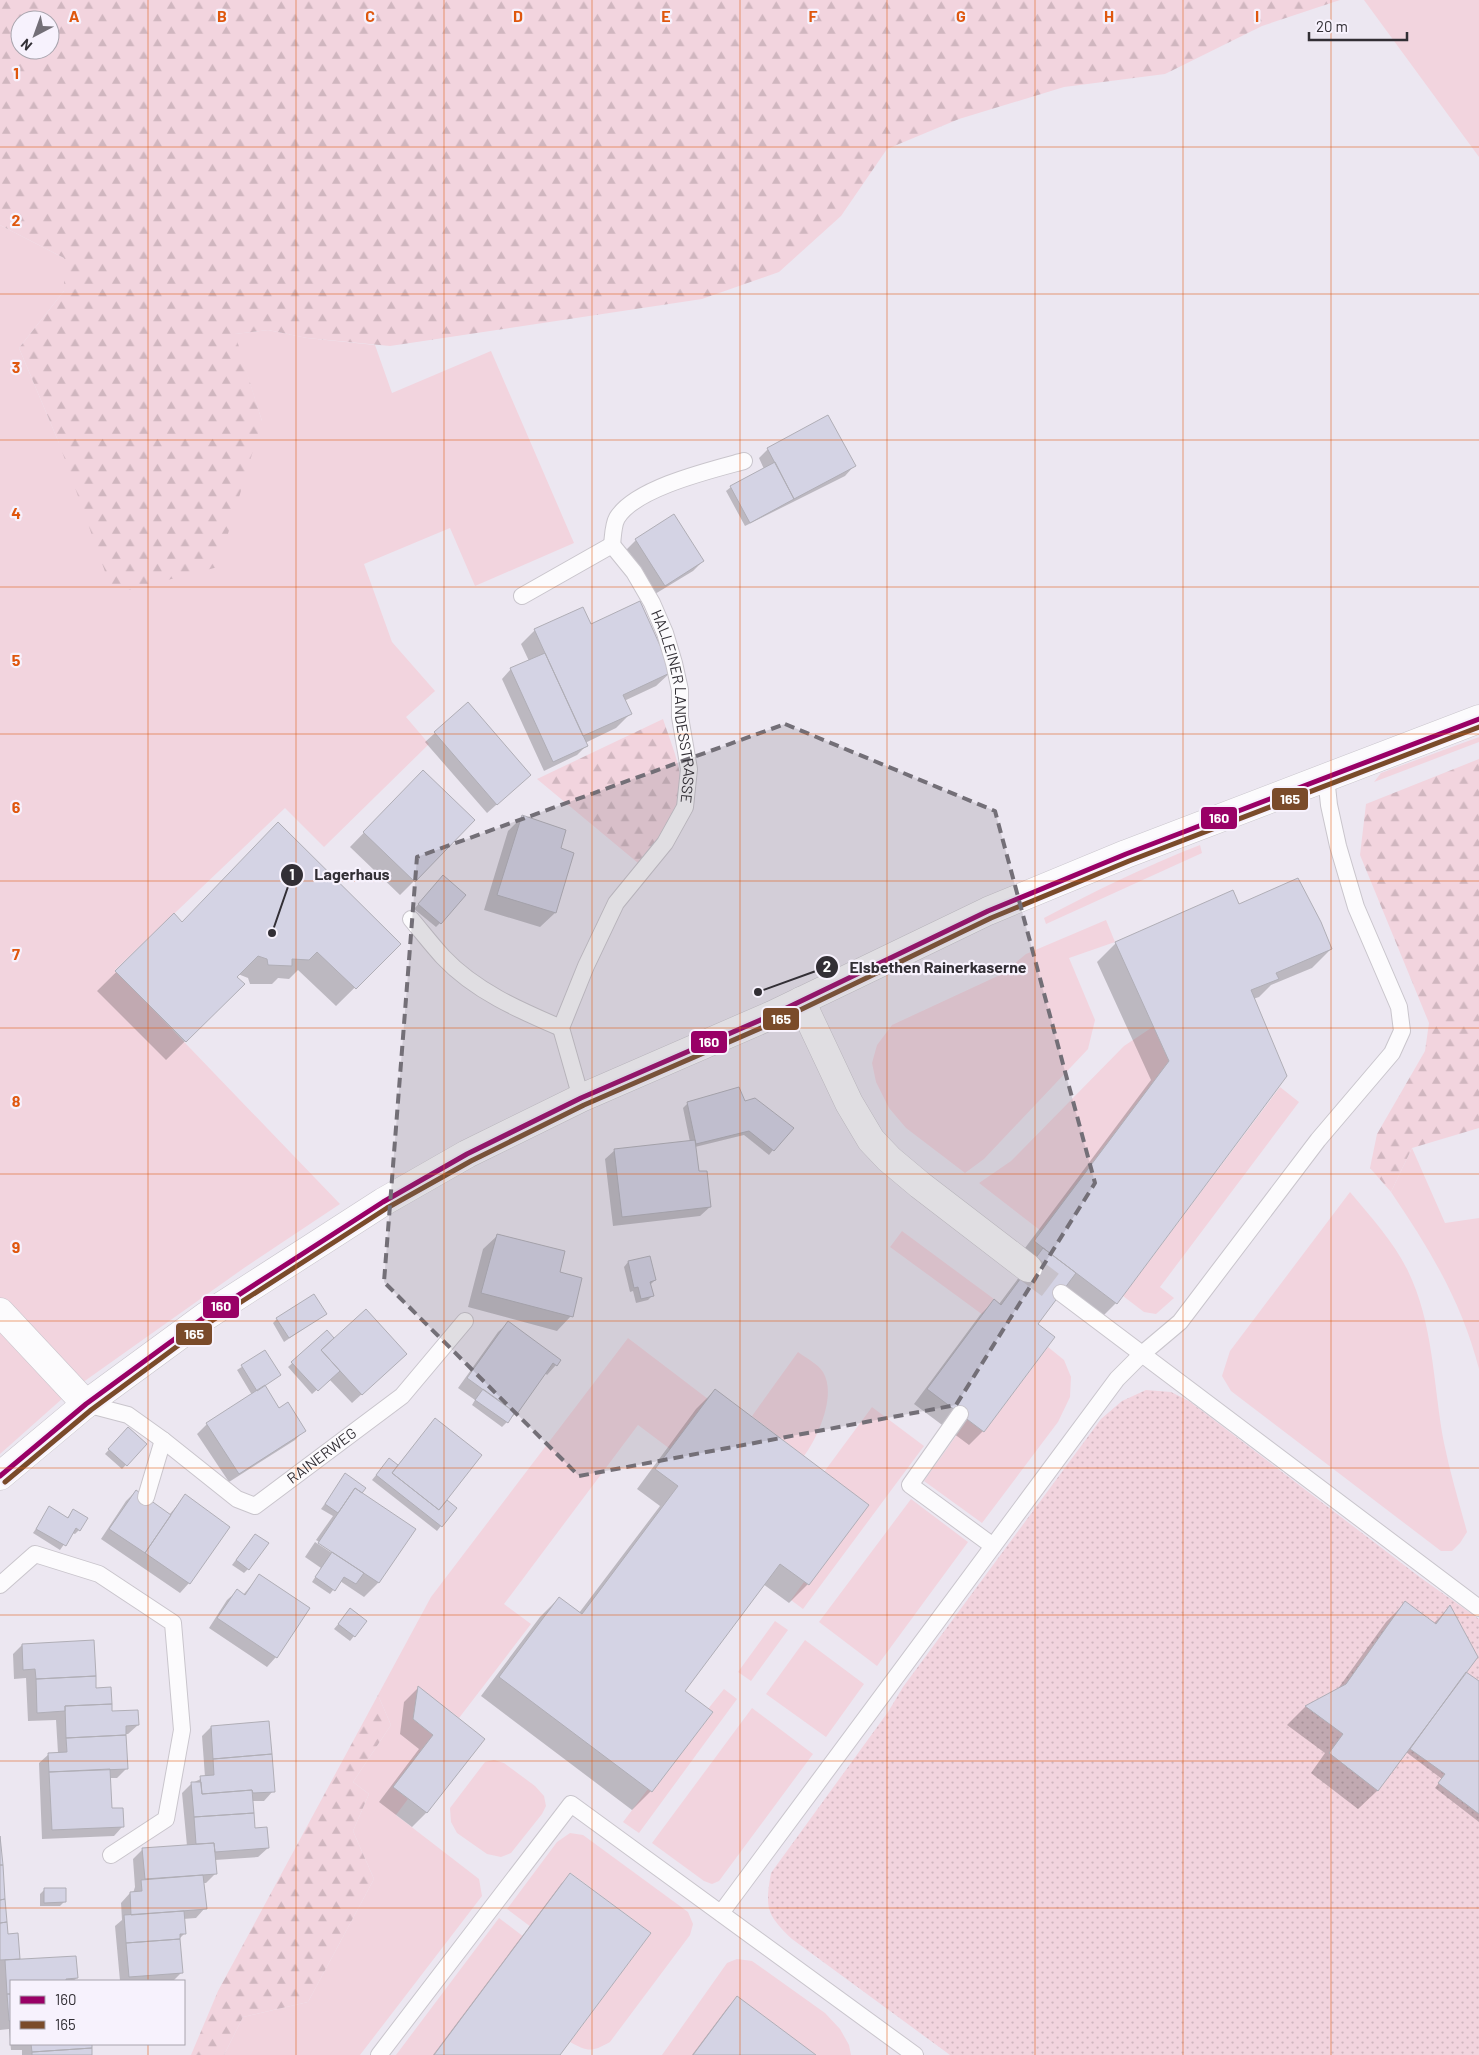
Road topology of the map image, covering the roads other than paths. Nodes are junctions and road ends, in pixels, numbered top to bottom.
1 (744, 461) dead end
2 (612, 545) junction
3 (522, 596) dead end
4 (1479, 719) edge
5 (1326, 777) junction
6 (411, 919) dead end
7 (801, 1001) junction
8 (561, 1028) junction
9 (581, 1098) junction
10 (1028, 1268) tunnel mouth
11 (1061, 1294) tunnel mouth
12 (0, 1312) edge
13 (465, 1321) dead end
14 (1142, 1354) junction
15 (86, 1404) junction
16 (960, 1414) dead end
17 (163, 1440) junction
18 (0, 1476) edge
19 (146, 1497) dead end
20 (993, 1546) junction
21 (0, 1585) edge
22 (1479, 1608) edge
23 (111, 1855) dead end
24 (720, 1913) junction
25 (380, 2055) edge
26 (915, 2055) edge

1 - 2 lane
2 - 3 lane
2 - 8 lane, HALLEINER LANDESSTRASSE
4 - 5 main road
5 - 7 main road
5 - 14 lane
6 - 8 lane
7 - 9 main road
7 - 10 main road
8 - 9 lane
9 - 15 main road
11 - 14 lane
12 - 15 main road
13 - 17 lane, RAINERWEG
14 - 20 lane
14 - 22 lane
15 - 17 lane, RAINERWEG
15 - 18 main road
16 - 20 lane
17 - 19 lane
20 - 24 lane
21 - 23 lane
24 - 25 lane
24 - 26 lane

